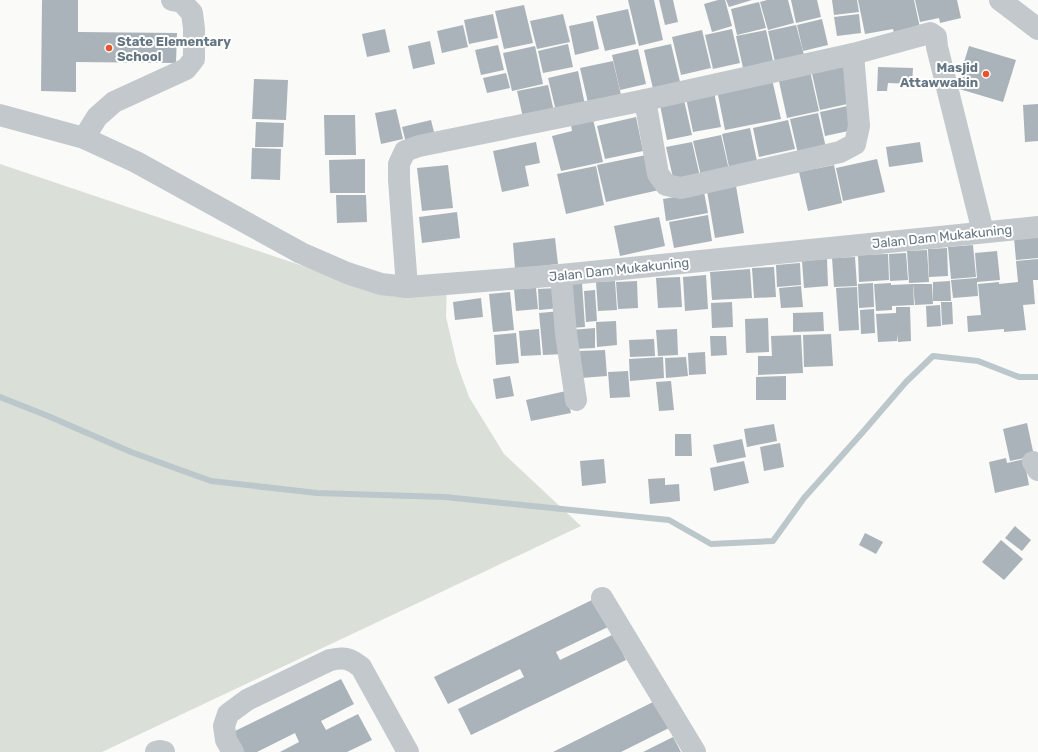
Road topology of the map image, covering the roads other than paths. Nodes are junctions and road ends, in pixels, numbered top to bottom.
1 (172, 0) edge
2 (1000, 0) edge
3 (1038, 29) edge
4 (853, 54) junction
5 (645, 100) junction
6 (0, 115) edge
7 (84, 138) junction
8 (1038, 227) edge
9 (983, 232) junction
10 (562, 275) junction
11 (407, 287) junction
12 (576, 400) dead end
13 (602, 598) dead end
14 (156, 752) edge
15 (164, 752) edge
16 (233, 752) edge
17 (408, 752) edge
18 (695, 752) edge

1 - 7 street
2 - 3 street
4 - 5 street
4 - 5 street
4 - 9 street
5 - 11 street
6 - 7 street, Jalan Dam Mukakuning
7 - 11 street, Jalan Dam Mukakuning
8 - 9 street, Jalan Dam Mukakuning
9 - 10 street, Jalan Dam Mukakuning
10 - 11 street, Jalan Dam Mukakuning
10 - 12 street
13 - 18 street
14 - 15 street
16 - 17 street

